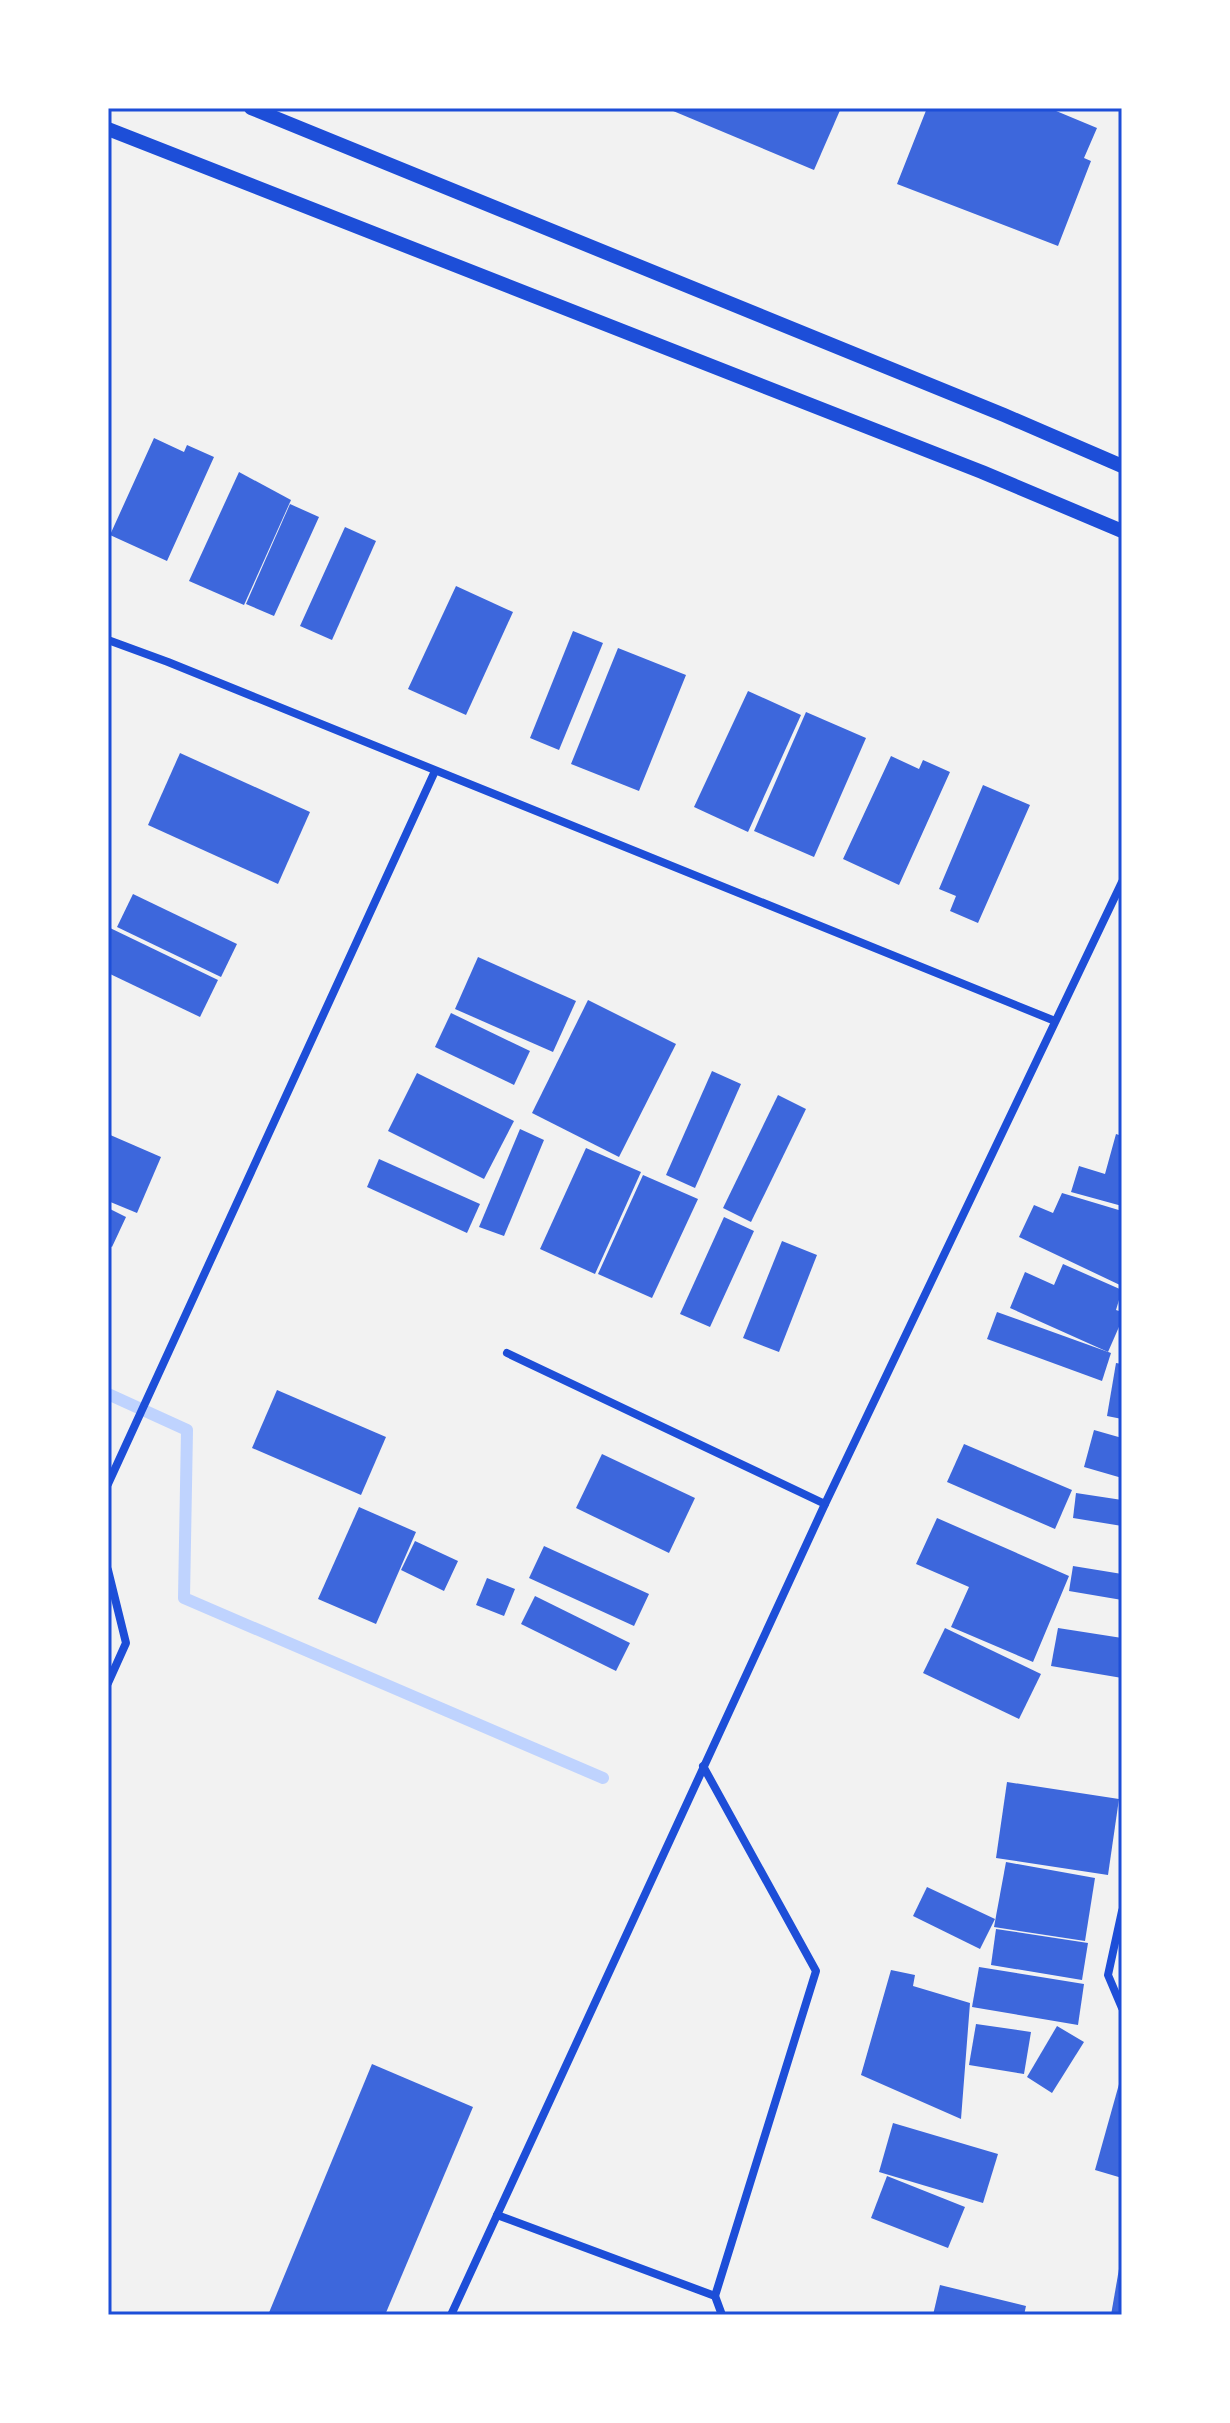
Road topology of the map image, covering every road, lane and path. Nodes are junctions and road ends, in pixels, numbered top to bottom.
1 (251, 108) edge
2 (108, 129) edge
3 (1122, 466) edge
4 (1122, 531) edge
5 (108, 640) edge
6 (435, 771) junction
7 (1122, 882) edge
8 (1119, 899) edge
9 (1055, 1021) junction
10 (507, 1353) dead end
11 (108, 1484) edge
12 (825, 1504) junction
13 (108, 1570) edge
14 (108, 1683) edge
15 (703, 1766) junction
16 (1122, 1911) edge
17 (1122, 2008) edge
18 (497, 2215) junction
19 (715, 2296) junction
20 (451, 2315) edge
21 (722, 2315) edge

1 - 3 street
2 - 4 street
5 - 6 street
6 - 9 street
6 - 11 street
7 - 8 street
8 - 9 street
9 - 12 street
10 - 12 street
12 - 15 street
13 - 14 street
15 - 18 street
15 - 19 street
16 - 17 street
18 - 19 street
18 - 20 street
19 - 21 street

